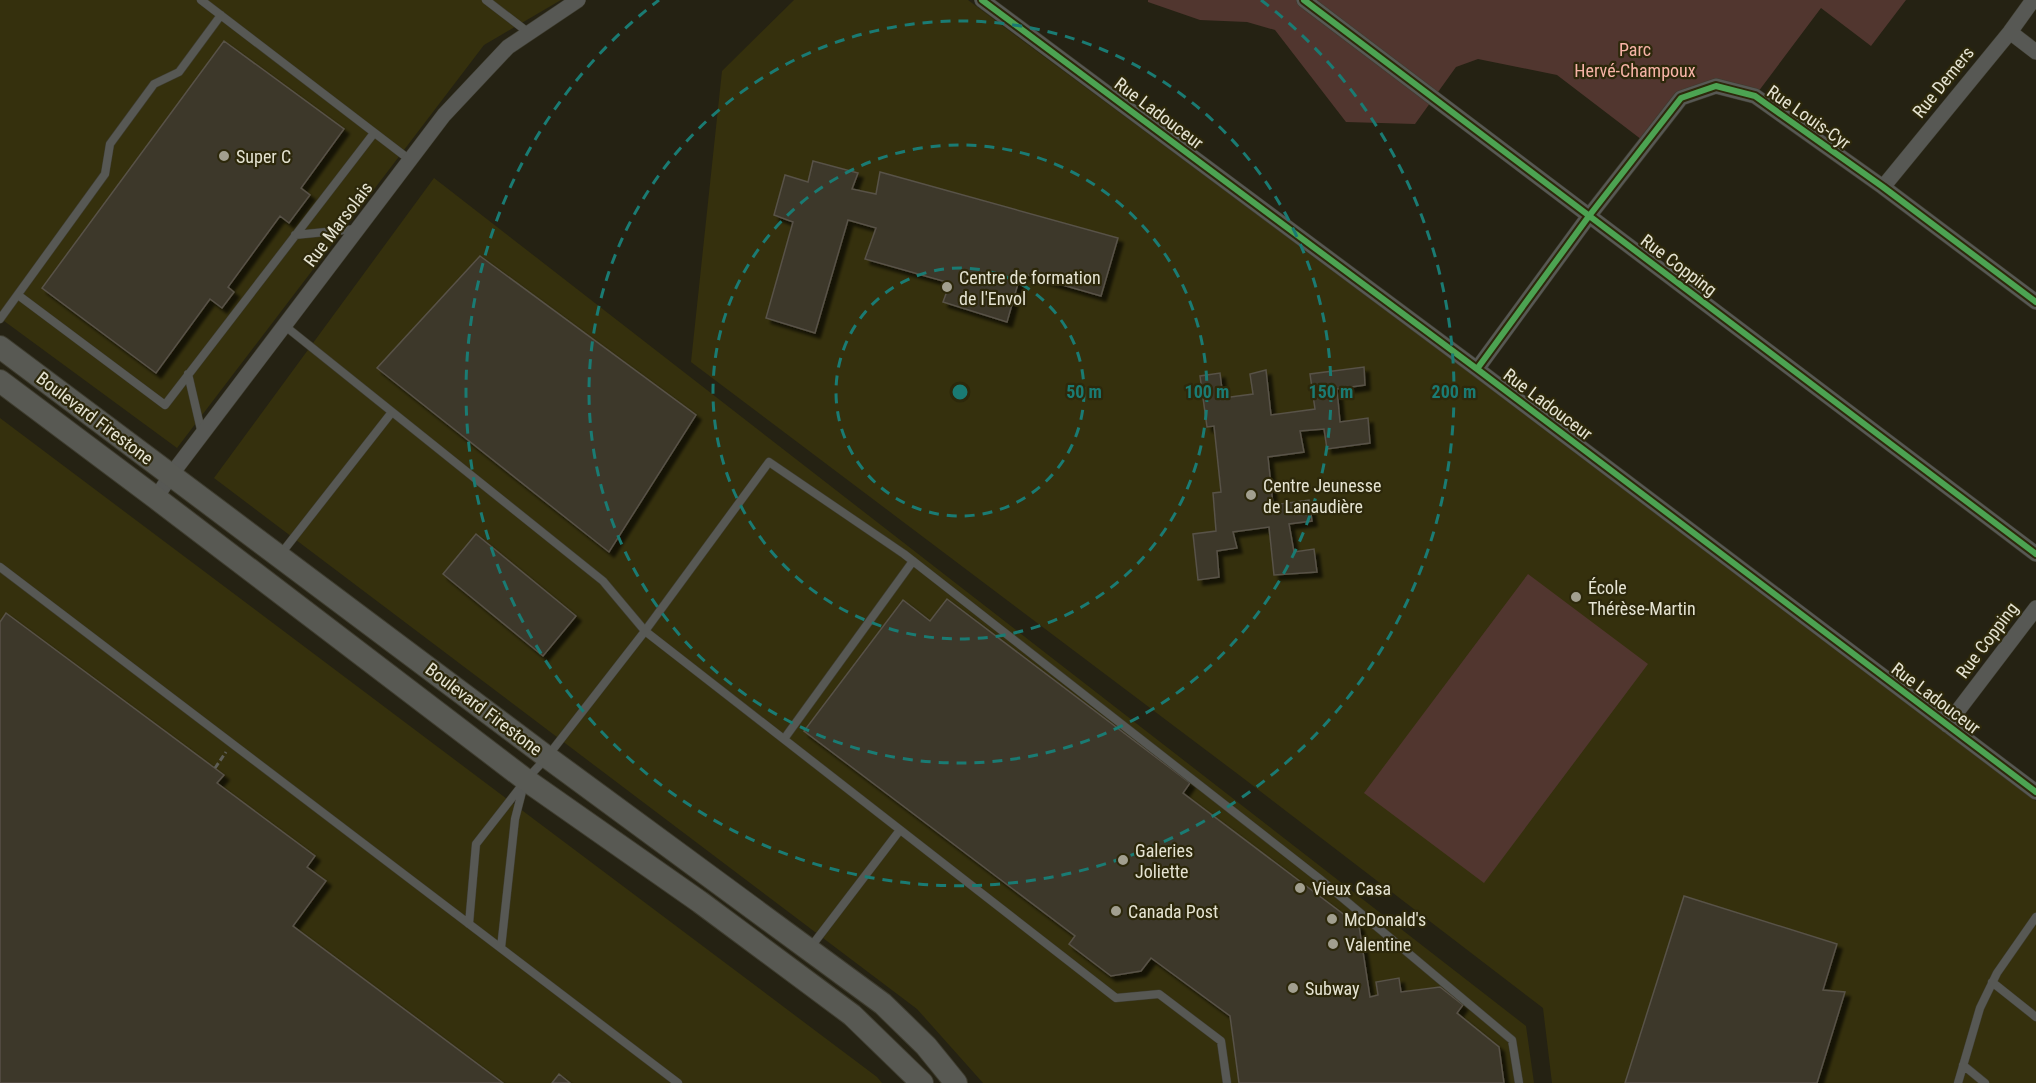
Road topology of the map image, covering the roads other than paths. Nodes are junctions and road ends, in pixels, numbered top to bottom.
1 (201, 0) edge
2 (486, 0) edge
3 (578, 0) edge
4 (982, 0) edge
5 (1304, 0) edge
6 (2032, 0) edge
7 (221, 15) junction
8 (2010, 32) junction
9 (529, 33) junction
10 (2036, 52) edge
11 (374, 133) junction
12 (410, 160) junction
13 (1882, 187) junction
14 (1589, 216) junction
15 (359, 229) junction
16 (295, 235) junction
17 (18, 295) junction
18 (2036, 302) edge
19 (0, 319) edge
20 (285, 326) junction
21 (0, 347) edge
22 (1477, 369) junction
23 (188, 374) junction
24 (0, 381) edge
25 (392, 412) junction
26 (202, 434) junction
27 (171, 475) junction
28 (156, 498) junction
29 (2036, 554) edge
30 (279, 556) junction
31 (913, 561) junction
32 (0, 567) edge
33 (2036, 608) edge
34 (645, 631) junction
35 (1947, 725) junction
36 (784, 739) junction
37 (547, 757) junction
38 (526, 780) junction
39 (2036, 792) edge
40 (900, 830) junction
41 (2036, 917) edge
42 (469, 924) junction
43 (501, 948) junction
44 (809, 948) junction
45 (1992, 982) junction
46 (2036, 1017) edge
47 (1963, 1065) junction
48 (678, 1083) edge
49 (922, 1083) edge
50 (956, 1083) edge
51 (1227, 1083) edge
52 (1519, 1083) edge
53 (1958, 1083) edge
54 (1986, 1083) edge

1 - 7 lane
2 - 9 lane
3 - 9 street, Rue Marsolais
4 - 22 street, Rue Ladouceur
5 - 14 street, Rue Copping
6 - 8 street, Rue Demers
7 - 11 lane
7 - 17 lane
8 - 10 street
8 - 13 street, Rue Demers
9 - 12 street, Rue Marsolais
11 - 12 lane
11 - 16 lane
12 - 15 street, Rue Marsolais
13 - 14 street, Rue Louis-Cyr
13 - 18 street, Rue Louis-Cyr
14 - 22 street, Rue Louis-Cyr
14 - 29 street, Rue Copping
15 - 16 lane
15 - 20 street, Rue Marsolais
16 - 23 lane
17 - 19 lane
17 - 23 lane
20 - 25 lane
20 - 26 street, Rue Marsolais
21 - 27 main road, Boulevard Firestone
22 - 35 street, Rue Ladouceur
23 - 26 lane
24 - 28 main road, Boulevard Firestone
25 - 30 lane
25 - 34 lane
26 - 27 street, Rue Marsolais
27 - 28 street, Rue Marsolais
27 - 30 main road, Boulevard Firestone
28 - 38 main road, Boulevard Firestone
30 - 37 main road, Boulevard Firestone
31 - 34 lane
31 - 36 lane
31 - 52 lane
32 - 42 lane
33 - 35 street, Rue Copping
34 - 36 lane
34 - 37 lane
35 - 39 street, Rue Ladouceur
36 - 40 lane
37 - 38 lane
37 - 44 main road, Boulevard Firestone
38 - 42 lane
38 - 43 lane
38 - 49 main road, Boulevard Firestone
40 - 44 lane
40 - 51 lane
41 - 45 lane
42 - 43 lane
43 - 48 lane
44 - 50 main road, Boulevard Firestone
45 - 46 lane
45 - 47 lane
47 - 53 lane
47 - 54 lane

